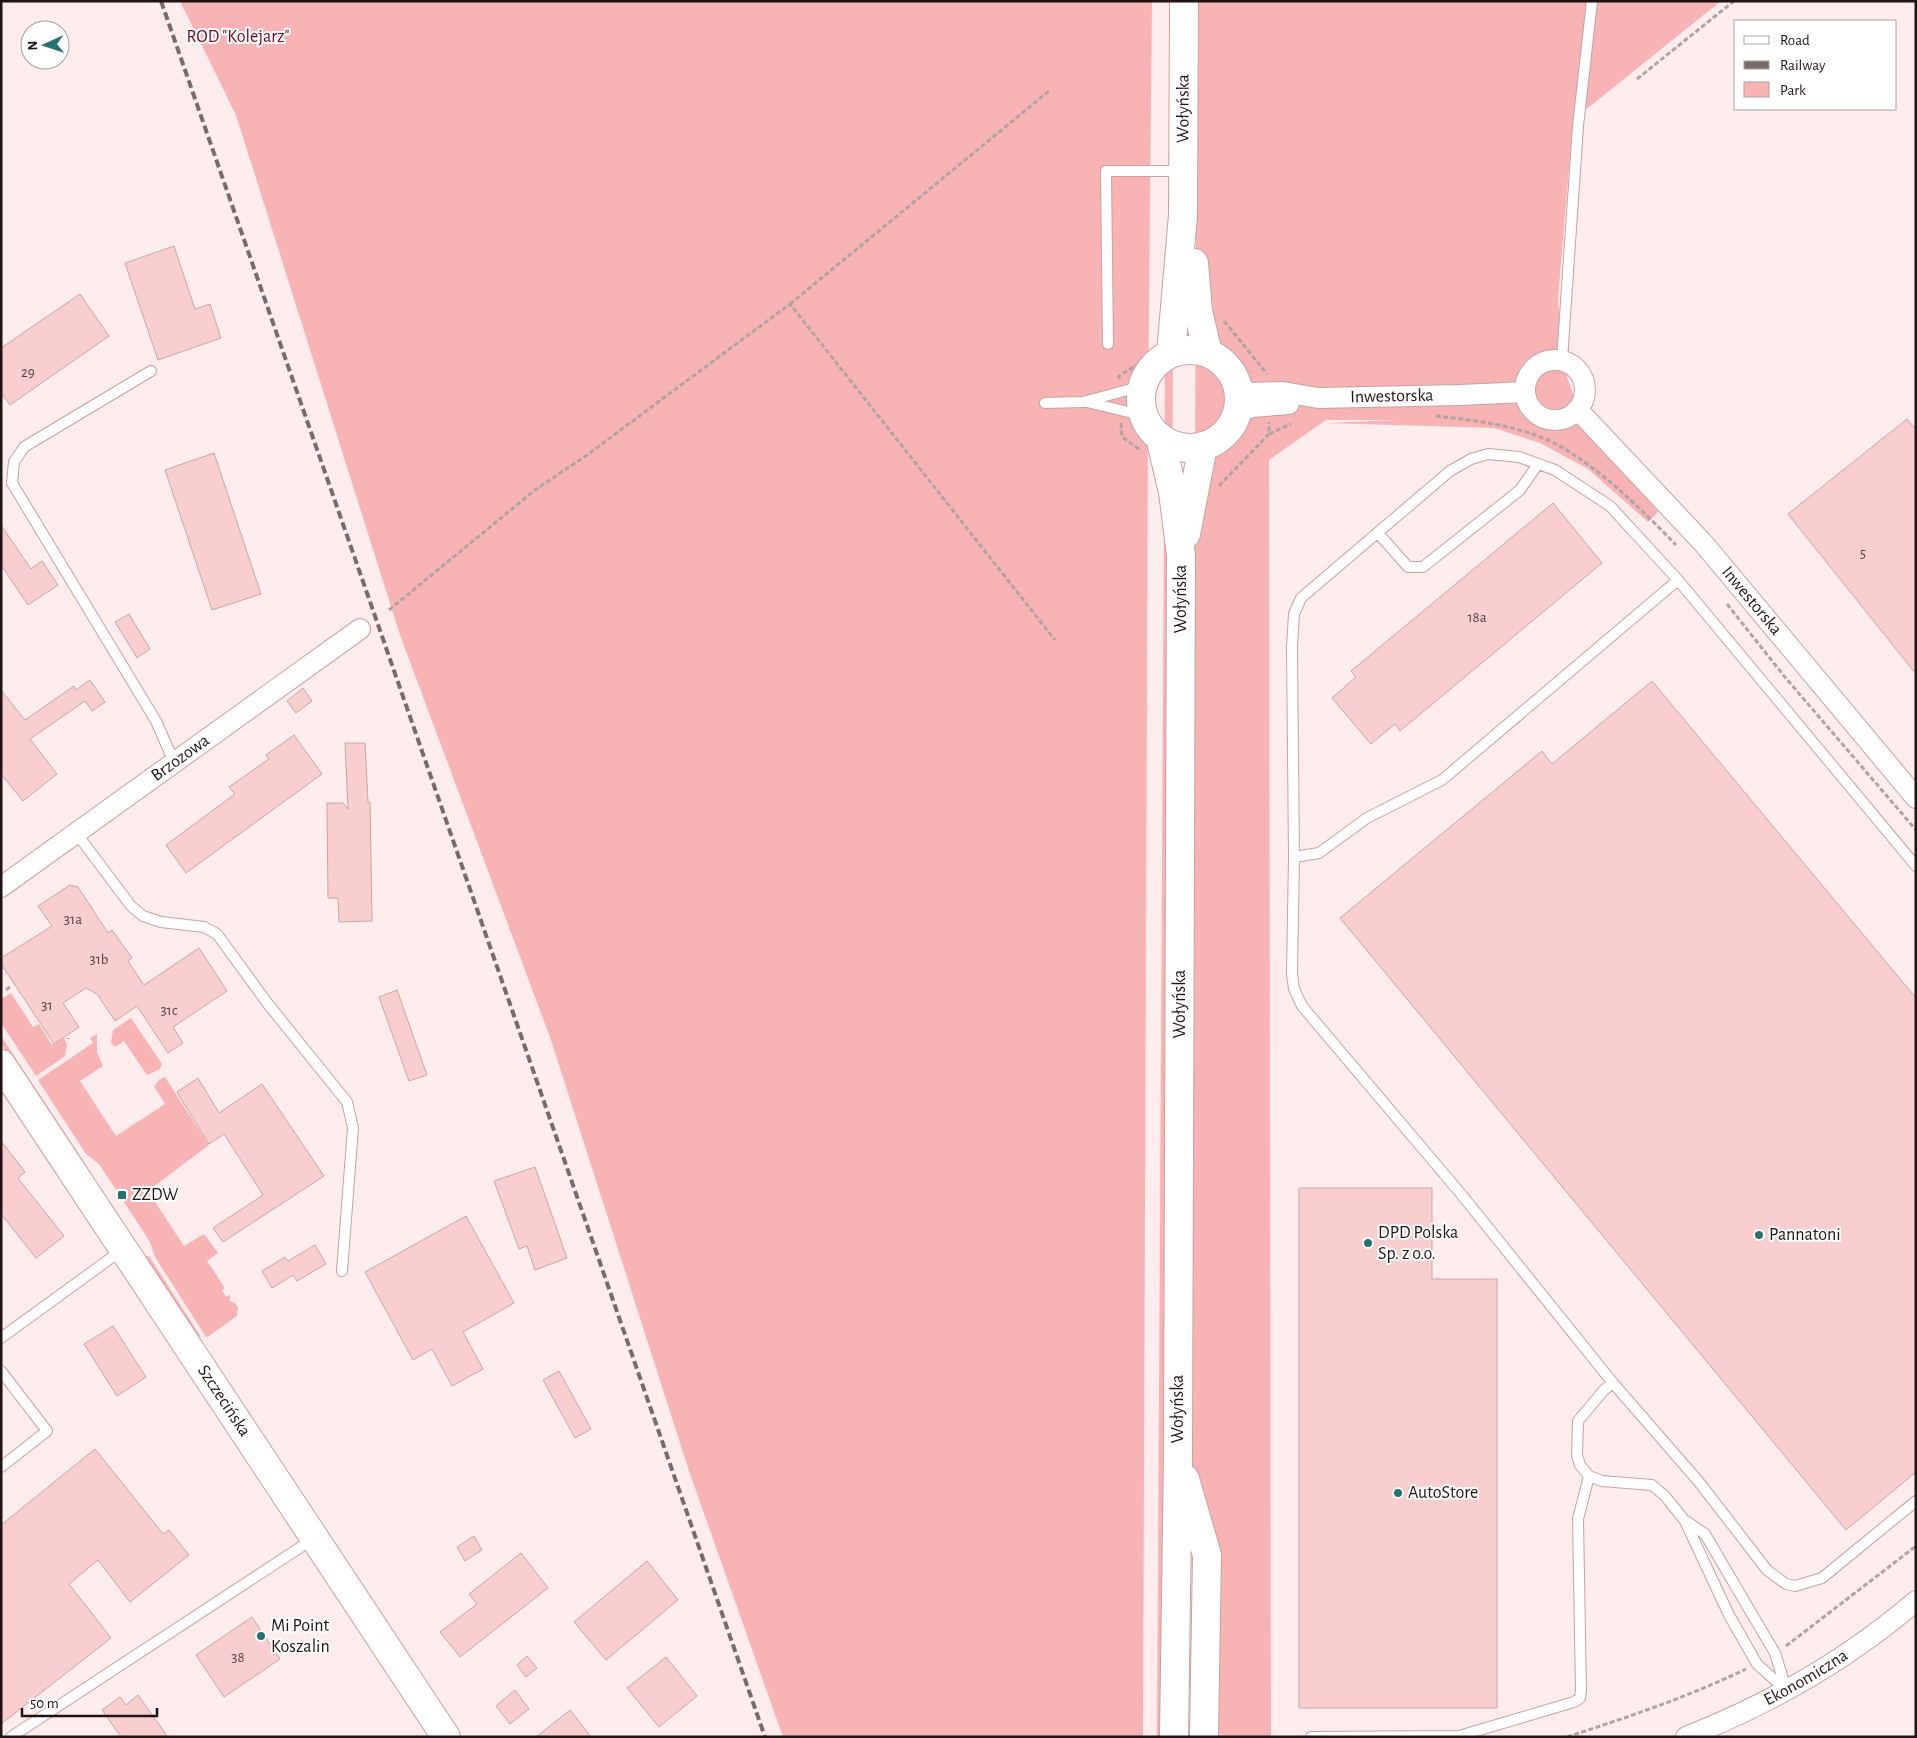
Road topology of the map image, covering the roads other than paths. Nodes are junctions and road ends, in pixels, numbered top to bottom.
1 (1184, 1) edge
2 (1592, 1) edge
3 (1183, 171) junction
4 (1183, 215) junction
5 (1108, 344) dead end
6 (1171, 353) junction
7 (1208, 353) junction
8 (1562, 360) junction
9 (151, 370) dead end
10 (1143, 386) junction
11 (1525, 392) junction
12 (1238, 401) junction
13 (1083, 402) junction
14 (1045, 403) dead end
15 (1578, 410) junction
16 (1152, 427) junction
17 (1203, 446) junction
18 (1538, 464) junction
19 (1378, 533) junction
20 (1181, 555) junction
21 (1678, 580) junction
22 (360, 629) dead end
23 (174, 762) junction
24 (1916, 798) edge
25 (77, 834) junction
26 (1294, 857) junction
27 (1916, 866) edge
28 (1, 887) edge
29 (1, 1065) edge
30 (125, 1248) junction
31 (342, 1271) dead end
32 (1, 1338) edge
33 (1, 1371) edge
34 (1613, 1383) junction
35 (1178, 1454) junction
36 (1, 1466) edge
37 (1589, 1476) junction
38 (1916, 1501) edge
39 (1685, 1521) junction
40 (316, 1537) junction
41 (1916, 1601) edge
42 (1786, 1690) junction
43 (1204, 1736) edge
44 (11, 1737) edge
45 (446, 1737) edge
46 (1174, 1737) edge
47 (1311, 1737) edge
48 (1347, 1737) edge
49 (1686, 1737) edge

1 - 3 main road, Wołyńska
2 - 8 lane
3 - 4 main road, Wołyńska
3 - 5 lane
4 - 6 main road, Wołyńska
4 - 7 main road, Wołyńska
6 - 7 main road
6 - 10 main road
7 - 12 main road
8 - 11 street
8 - 15 street
9 - 23 lane
10 - 13 lane
10 - 16 main road
11 - 12 street, Inwestorska
11 - 15 street
12 - 17 main road
13 - 14 lane
13 - 16 lane
15 - 24 street, Inwestorska
16 - 17 main road
16 - 20 main road, Wołyńska
17 - 20 main road, Wołyńska
18 - 19 lane
18 - 19 lane
18 - 21 lane
19 - 26 lane
20 - 35 main road, Wołyńska
21 - 26 lane
21 - 27 lane
22 - 23 street, Brzozowa
23 - 25 street, Brzozowa
25 - 28 street, Brzozowa
25 - 31 lane
26 - 34 lane
29 - 30 main road, Szczecińska
30 - 32 lane
30 - 40 main road, Szczecińska
33 - 36 lane
34 - 37 lane
34 - 38 lane
35 - 43 main road, Wołyńska
35 - 46 main road, Wołyńska
37 - 39 lane
37 - 48 lane
39 - 42 lane
39 - 42 lane
40 - 44 lane
40 - 45 main road, Szczecińska
41 - 42 street, Ekonomiczna
42 - 49 street, Ekonomiczna
47 - 48 lane

